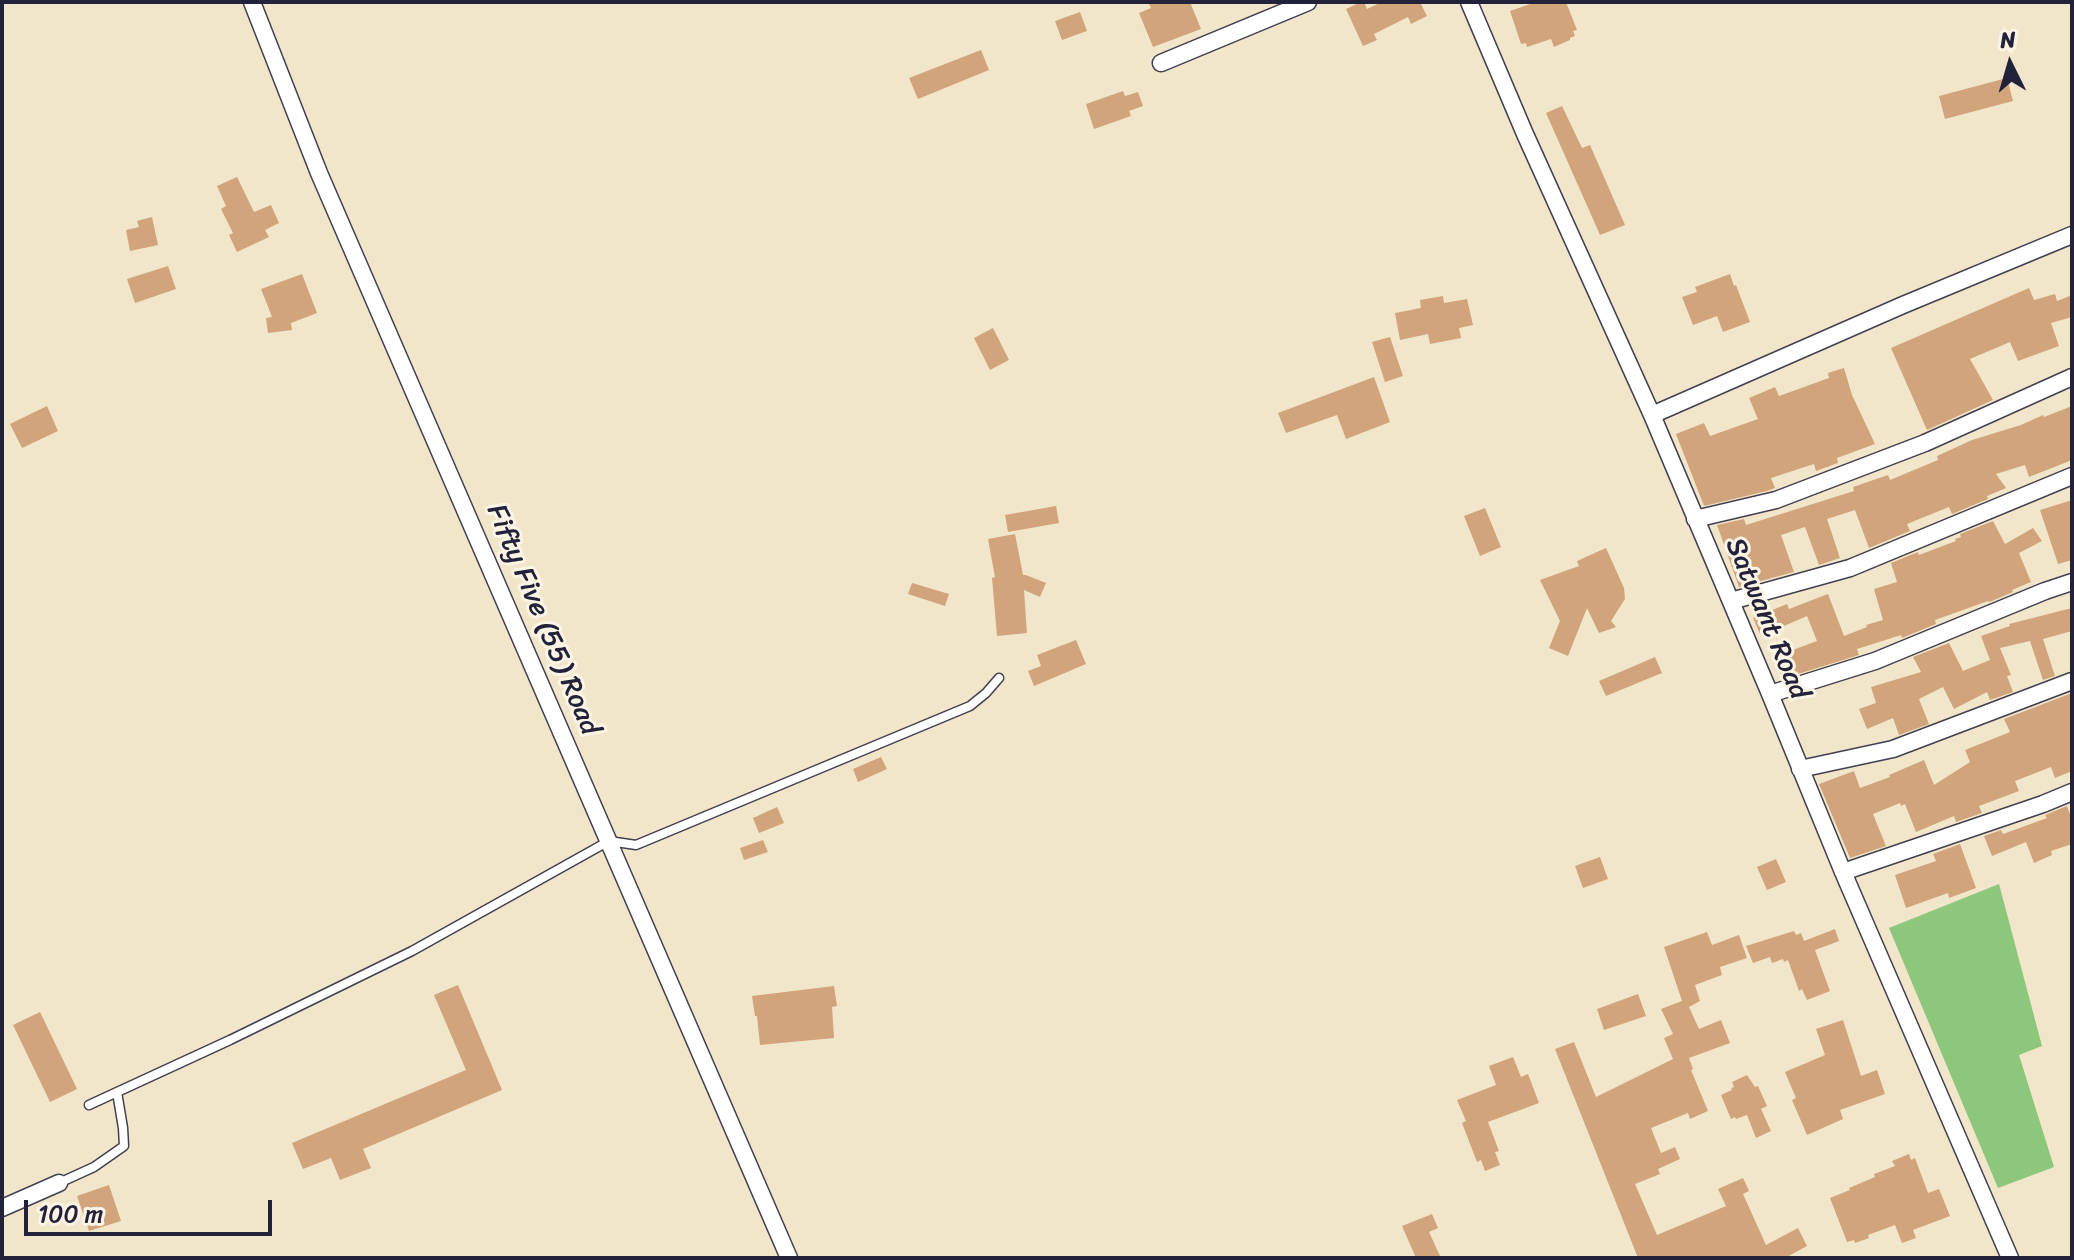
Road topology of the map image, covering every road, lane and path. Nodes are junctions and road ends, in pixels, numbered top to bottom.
1 (252, 2) edge
2 (1308, 2) edge
3 (1469, 2) edge
4 (1161, 63) dead end
5 (2072, 235) edge
6 (2072, 377) edge
7 (1652, 415) junction
8 (2072, 476) edge
9 (1695, 519) junction
10 (2072, 582) edge
11 (1731, 601) junction
12 (999, 678) dead end
13 (2072, 681) edge
14 (1770, 694) junction
15 (1800, 769) junction
16 (2072, 792) edge
17 (609, 841) junction
18 (1843, 872) junction
19 (117, 1092) junction
20 (89, 1105) dead end
21 (59, 1183) joint
22 (2, 1208) edge
23 (789, 1258) edge
24 (2010, 1258) edge

1 - 17 street, Fifty Five (55) Road
2 - 4 street
3 - 7 street, Satwant Road
5 - 7 street
6 - 9 street
7 - 9 street, Satwant Road
8 - 11 street
9 - 11 street, Satwant Road
10 - 14 street
11 - 14 street, Satwant Road
12 - 17 lane
13 - 15 street
14 - 15 street, Satwant Road
15 - 18 street, Satwant Road
16 - 18 street
17 - 19 lane
17 - 23 street, Fifty Five (55) Road
18 - 24 street, Satwant Road
19 - 20 lane
19 - 21 lane
21 - 22 street

